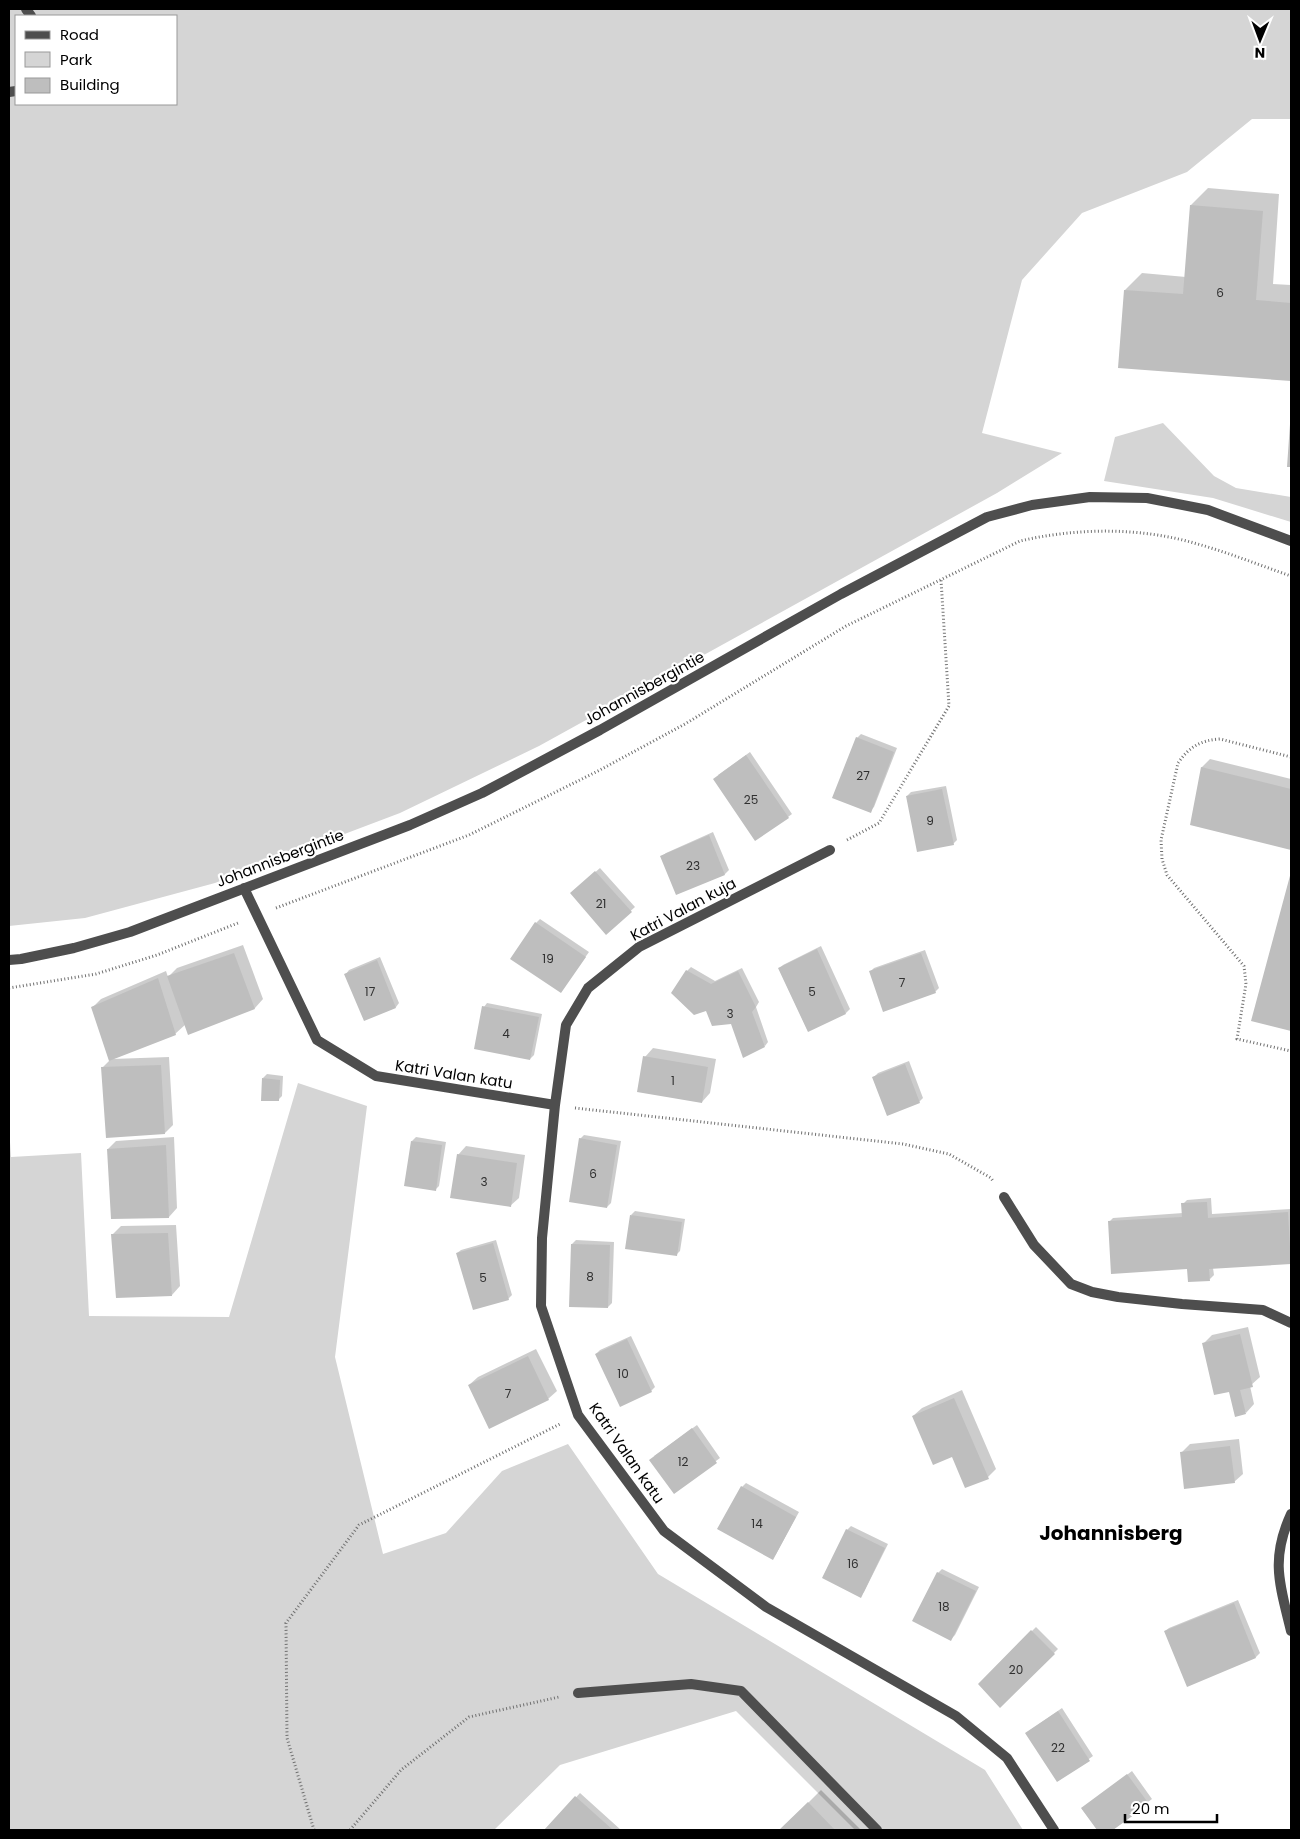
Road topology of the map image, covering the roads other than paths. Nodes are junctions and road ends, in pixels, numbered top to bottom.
1 (1291, 542) edge
2 (830, 850) road end
3 (244, 888) junction
4 (9, 960) edge
5 (555, 1105) junction
6 (1004, 1197) road end
7 (1291, 1323) edge
8 (1291, 1514) edge
9 (1291, 1632) edge
10 (578, 1693) road end
11 (877, 1830) edge
12 (1054, 1830) edge

1 - 3 street, Johannisbergintie
2 - 5 street, Katri Valan kuja
3 - 4 street, Johannisbergintie
3 - 5 street, Katri Valan katu
5 - 12 street, Katri Valan katu
6 - 7 street
8 - 9 street
10 - 11 street

